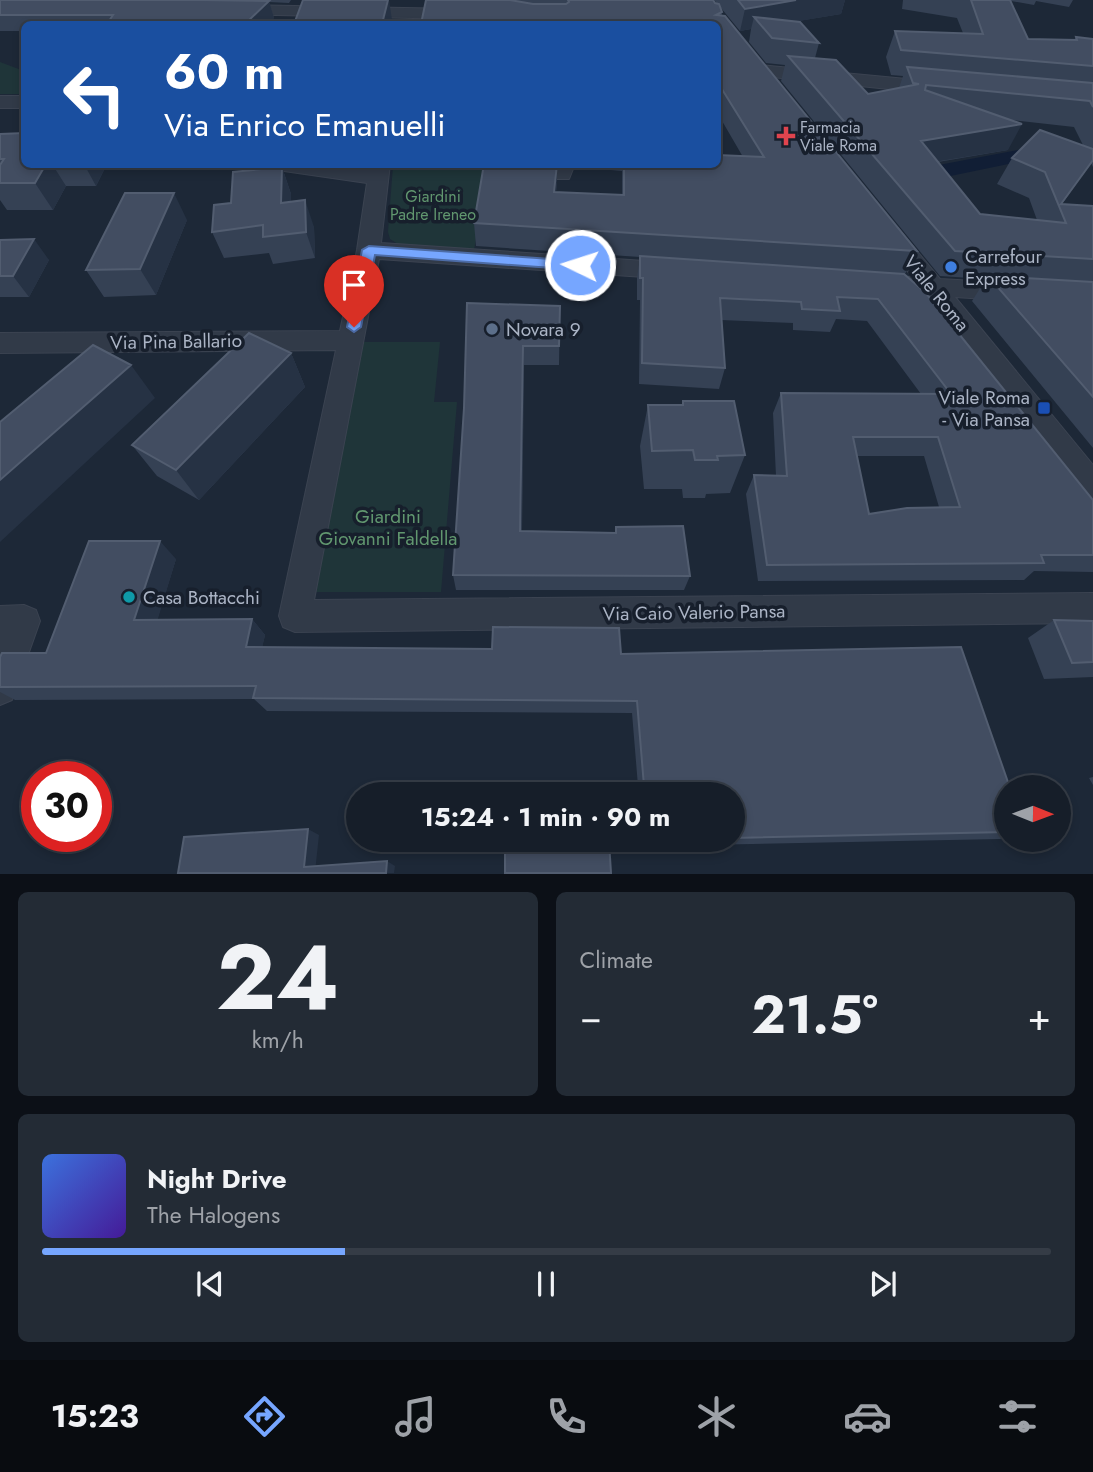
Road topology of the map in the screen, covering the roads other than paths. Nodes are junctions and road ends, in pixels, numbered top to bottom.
1 (216, 10) edge
2 (411, 13) edge
3 (478, 14) edge
4 (956, 89) edge
5 (780, 98) edge
6 (0, 102) edge
7 (21, 102) edge
8 (335, 168) edge
9 (379, 171) edge
10 (874, 214) edge
11 (369, 250) junction
12 (703, 273) edge
13 (866, 283) edge
14 (933, 288) junction
15 (1093, 297) edge
16 (351, 340) junction
17 (0, 343) edge
18 (1093, 487) edge
19 (1093, 608) edge
20 (12, 621) edge
21 (0, 688) edge

1 - 2 street
2 - 3 street
4 - 5 street
6 - 7 street
8 - 9 street
9 - 11 street
10 - 14 street, Viale Roma
11 - 12 street
11 - 16 street
13 - 14 street
14 - 15 street
14 - 18 street, Viale Roma
16 - 17 street, Via Pina Ballario
16 - 19 street, Via Caio Valerio Pansa
20 - 21 street

